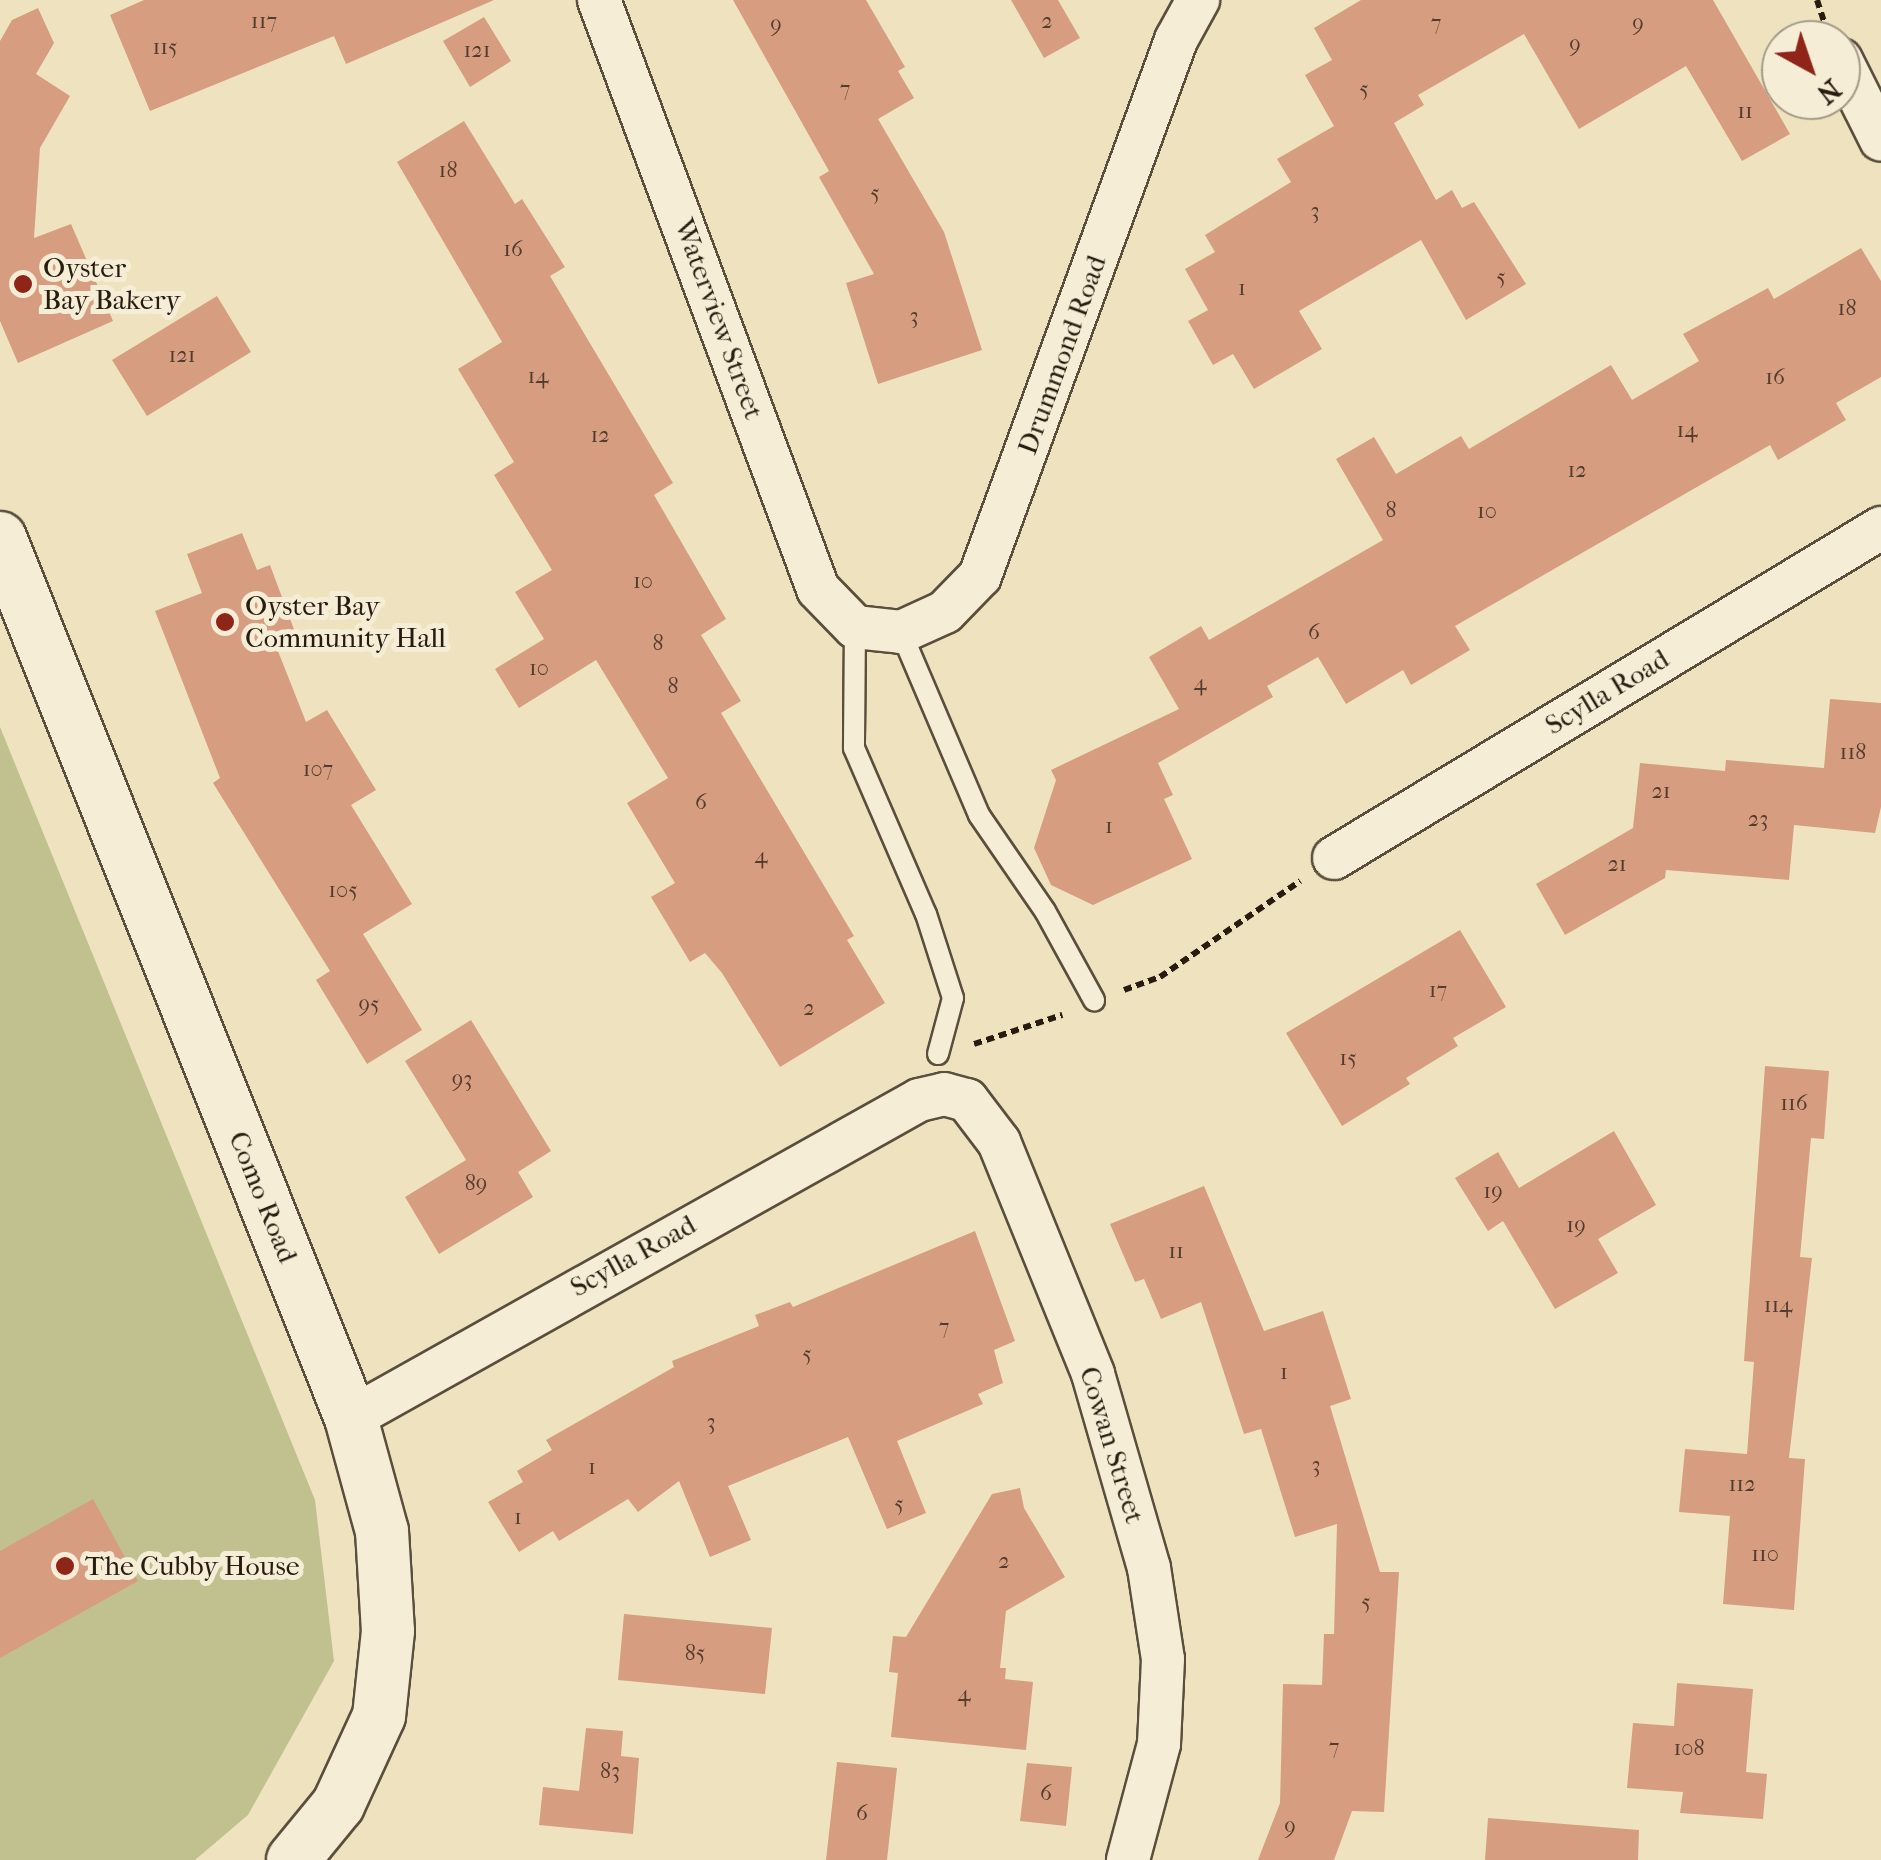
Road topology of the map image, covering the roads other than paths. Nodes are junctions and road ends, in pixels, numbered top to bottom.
1 (599, 0) edge
2 (1198, 0) edge
3 (1861, 100) edge
4 (1881, 140) edge
5 (1881, 528) edge
6 (0, 538) edge
7 (855, 627) junction
8 (900, 632) junction
9 (1334, 858) road end
10 (1094, 1000) road end
11 (938, 1054) dead end
12 (918, 1100) joint
13 (351, 1418) junction
14 (292, 1860) edge
15 (1128, 1860) edge

1 - 7 street, Waterview Street
2 - 8 street, Drummond Road
3 - 4 street
5 - 9 street, Scylla Road
6 - 13 street, Como Road
7 - 8 street
7 - 11 lane
8 - 10 lane
12 - 13 street, Scylla Road
12 - 15 street, Cowan Street
13 - 14 street, Como Road

